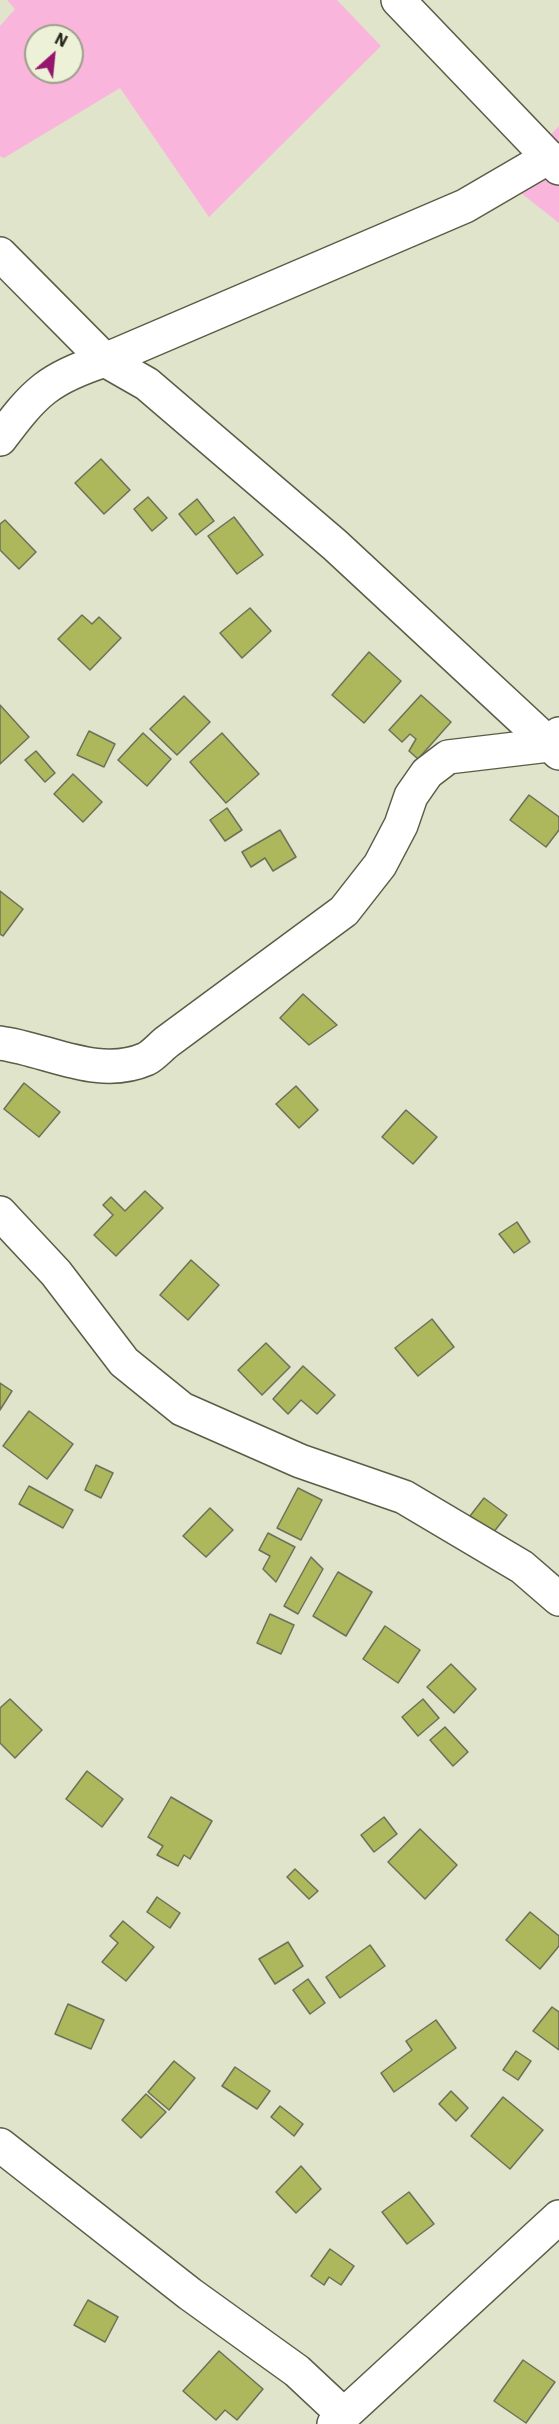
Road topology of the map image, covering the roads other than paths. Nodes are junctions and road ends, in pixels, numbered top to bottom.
1 (398, 0) edge
2 (554, 163) edge
3 (0, 254) edge
4 (105, 360) junction
5 (0, 439) edge
6 (556, 744) edge
7 (0, 1042) edge
8 (0, 1213) edge
9 (559, 1599) edge
10 (0, 2145) edge
11 (559, 2217) edge
12 (339, 2419) edge

1 - 2 street
2 - 4 street
3 - 4 street
4 - 5 street
4 - 6 street
6 - 7 street
8 - 9 street
10 - 12 street
11 - 12 street

